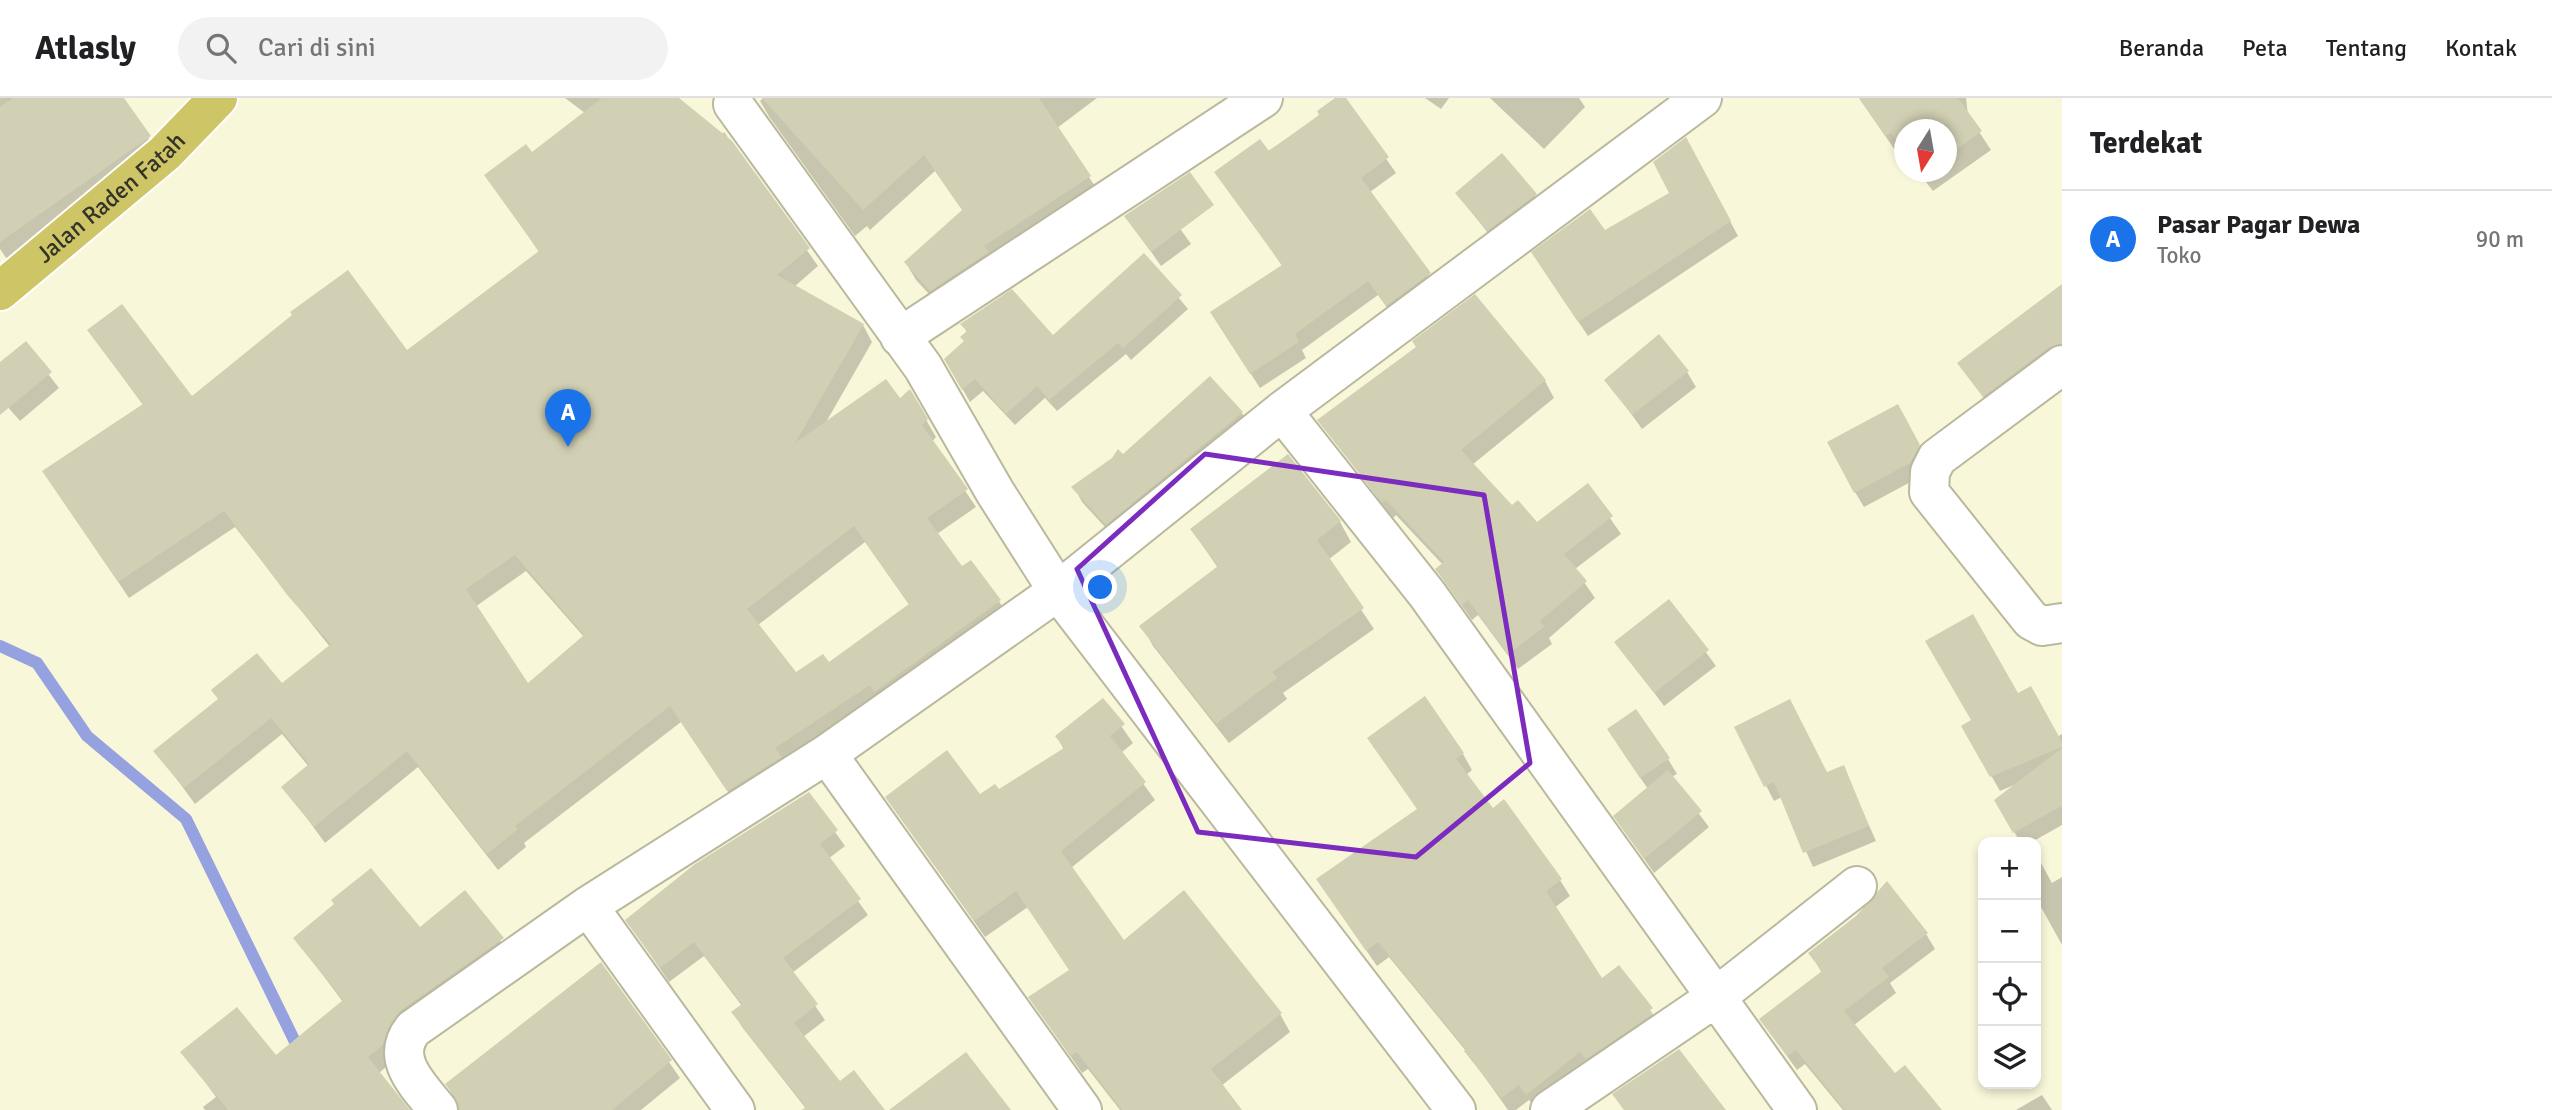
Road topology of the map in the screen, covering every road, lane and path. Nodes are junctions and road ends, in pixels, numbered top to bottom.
1 (218, 98) edge
2 (1262, 98) edge
3 (1702, 98) edge
4 (732, 100) edge
5 (0, 291) edge
6 (900, 337) junction
7 (2062, 365) edge
8 (1282, 411) junction
9 (1058, 591) junction
10 (2062, 623) edge
11 (827, 754) junction
12 (1857, 886) dead end
13 (588, 906) junction
14 (1716, 998) junction
15 (438, 1110) edge
16 (735, 1110) edge
17 (1082, 1110) edge
18 (1456, 1110) edge
19 (1550, 1110) edge
20 (1797, 1110) edge

1 - 5 highway, Jalan Raden Fatah
2 - 6 street
3 - 8 street
4 - 6 street
6 - 9 street
7 - 10 street
8 - 9 street
8 - 14 street
9 - 11 street
9 - 18 street
11 - 13 street
11 - 17 street
12 - 14 street
13 - 15 street
13 - 16 street
14 - 19 street
14 - 20 street

